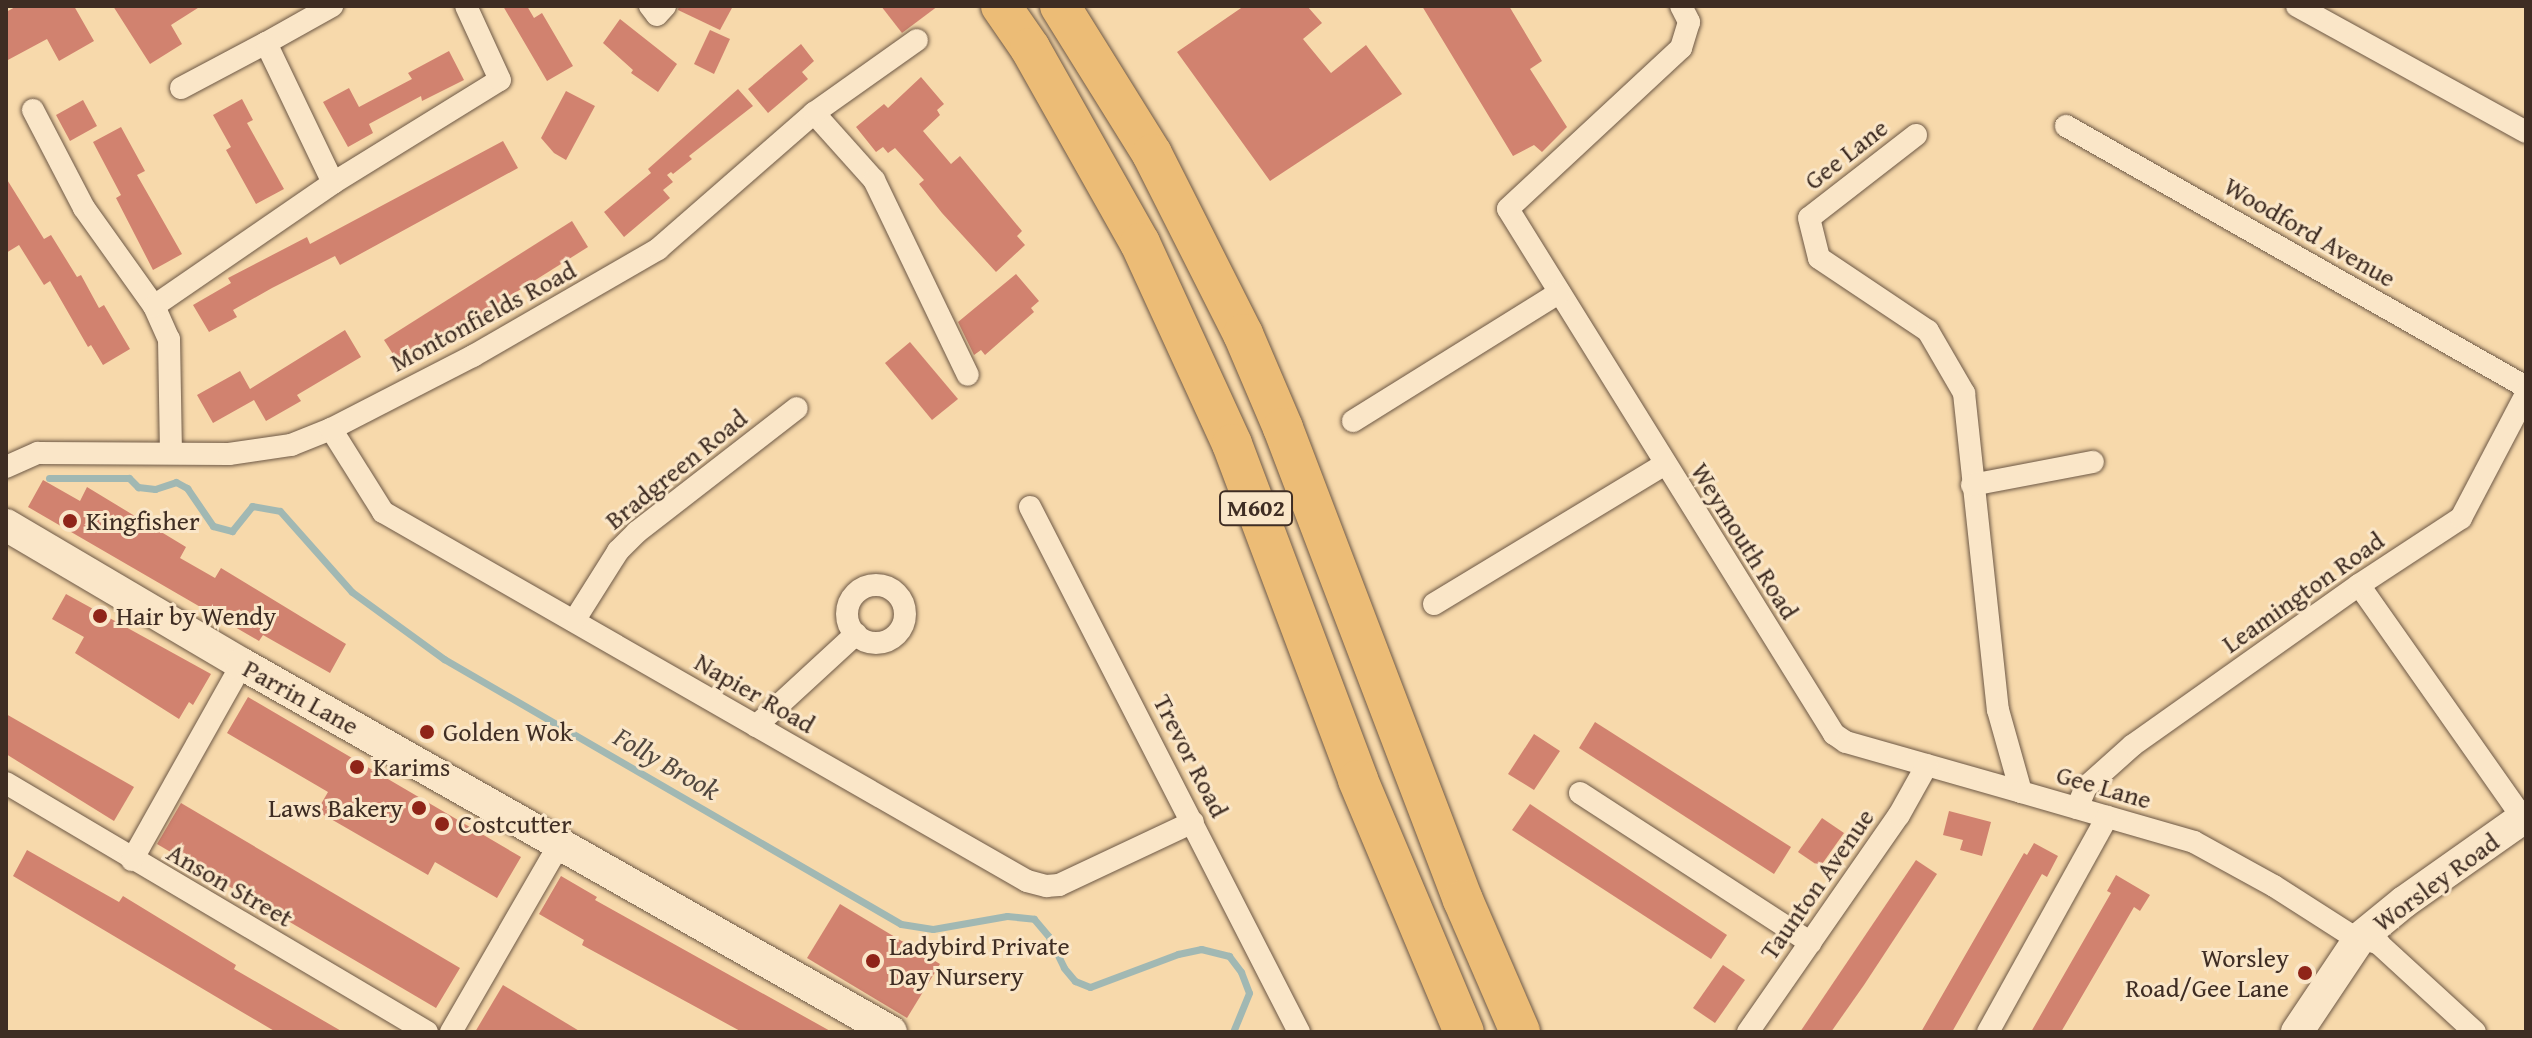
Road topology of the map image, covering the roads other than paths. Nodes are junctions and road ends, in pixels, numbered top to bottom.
1 (332, 6) edge
2 (466, 6) edge
3 (650, 6) edge
4 (665, 6) edge
5 (1001, 6) edge
6 (1060, 6) edge
7 (1681, 6) edge
8 (2297, 6) edge
9 (917, 40) dead end
10 (266, 43) junction
11 (181, 88) dead end
12 (33, 110) dead end
13 (814, 113) junction
14 (2066, 126) dead end
15 (2526, 132) edge
16 (1916, 135) dead end
17 (333, 183) junction
18 (1559, 293) junction
19 (154, 306) junction
20 (968, 375) dead end
21 (2526, 387) edge
22 (2526, 394) edge
23 (797, 408) dead end
24 (1353, 421) dead end
25 (331, 429) junction
26 (171, 452) junction
27 (2093, 462) dead end
28 (1665, 464) junction
29 (6, 467) edge
30 (1972, 485) junction
31 (1030, 507) dead end
32 (6, 525) edge
33 (2359, 585) junction
34 (1434, 604) dead end
35 (574, 621) junction
36 (856, 634) dead end
37 (242, 664) junction
38 (756, 726) junction
39 (1927, 765) junction
40 (6, 783) edge
41 (2021, 792) junction
42 (1580, 793) dead end
43 (2077, 808) junction
44 (2107, 817) junction
45 (2524, 817) edge
46 (1193, 822) junction
47 (560, 843) junction
48 (132, 860) junction
49 (2360, 938) junction
50 (1811, 943) junction
51 (883, 1030) edge
52 (427, 1032) edge
53 (451, 1032) edge
54 (1299, 1032) edge
55 (1464, 1032) edge
56 (1520, 1032) edge
57 (1748, 1032) edge
58 (1988, 1032) edge
59 (2297, 1032) edge
60 (2475, 1032) edge

1 - 10 street
2 - 17 street
3 - 4 street
5 - 55 highway, M602
6 - 56 highway, M602
7 - 18 street, Weymouth Road
8 - 15 street
9 - 13 street, Montonfields Road
10 - 11 street
10 - 17 street
12 - 19 street
13 - 20 street
13 - 25 street, Montonfields Road
14 - 21 street, Woodford Avenue
16 - 30 street, Gee Lane
17 - 19 street
18 - 24 street
18 - 28 street, Weymouth Road
19 - 26 street
22 - 33 street, Leamington Road
23 - 35 street, Bradgreen Road
25 - 26 street, Montonfields Road
25 - 35 street, Napier Road
26 - 29 street, Montonfields Road
27 - 30 street
28 - 34 street
28 - 39 street, Weymouth Road
30 - 41 street, Gee Lane
31 - 46 street, Trevor Road
32 - 37 main road, Parrin Lane
33 - 43 street, Leamington Road
33 - 45 street
35 - 38 street, Napier Road
36 - 38 street
37 - 47 main road, Parrin Lane
37 - 48 street
38 - 46 street, Napier Road
39 - 41 street, Weymouth Road
39 - 50 street, Taunton Avenue
40 - 48 street, Anson Street
41 - 43 street, Gee Lane
42 - 50 street
43 - 44 street, Gee Lane
44 - 49 street, Gee Lane
44 - 58 street
45 - 49 main road, Worsley Road
46 - 54 street, Trevor Road
47 - 51 main road, Parrin Lane
47 - 53 street
48 - 52 street, Anson Street
49 - 59 main road, Worsley Road
49 - 60 street, Gee Lane
50 - 57 street, Taunton Avenue

